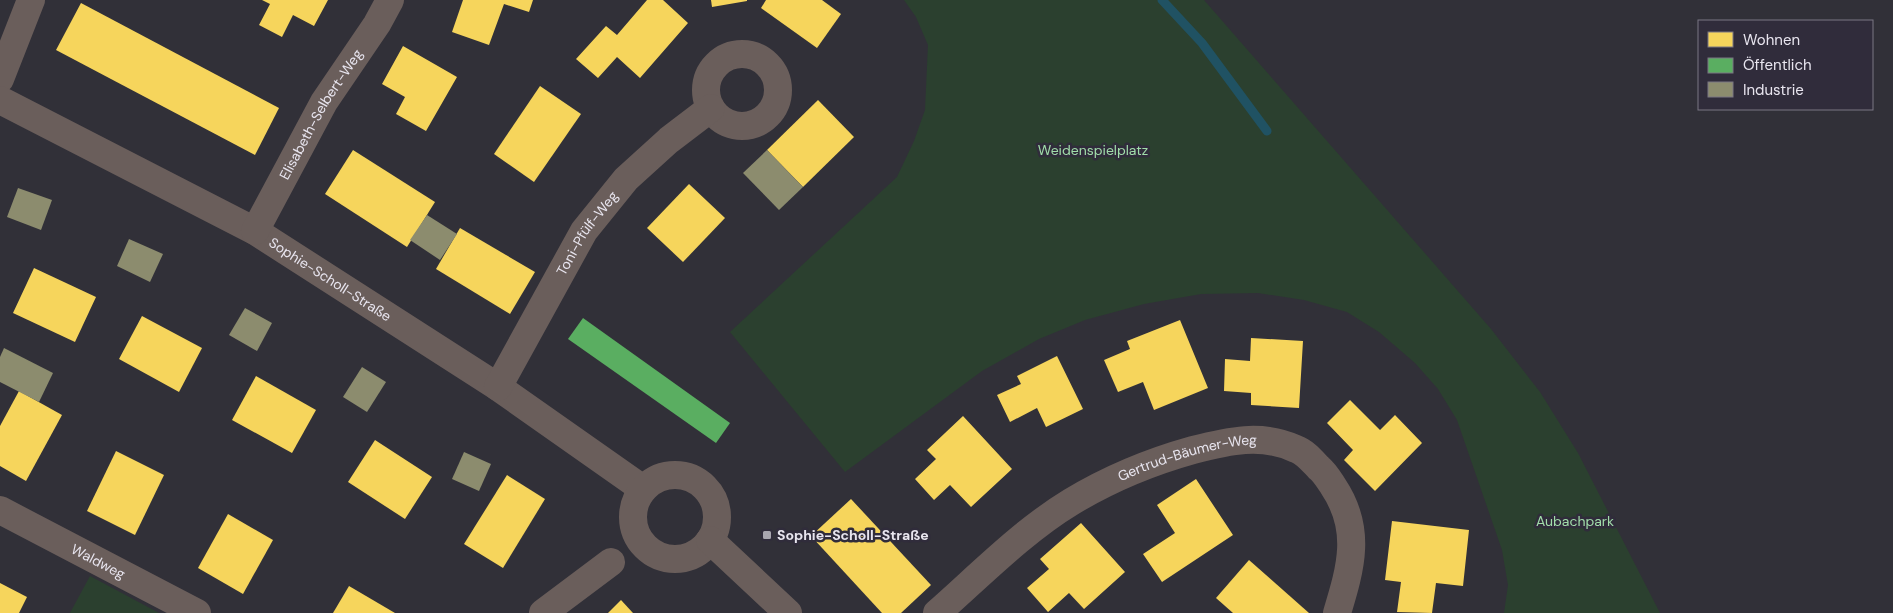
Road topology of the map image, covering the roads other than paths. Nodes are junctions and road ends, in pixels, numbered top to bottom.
1 (31, 0) edge
2 (390, 0) edge
3 (0, 80) edge
4 (0, 100) edge
5 (711, 108) dead end
6 (255, 231) junction
7 (498, 387) junction
8 (643, 490) junction
9 (0, 510) edge
10 (710, 540) junction
11 (611, 562) dead end
12 (197, 613) edge
13 (542, 613) edge
14 (788, 613) edge
15 (937, 613) edge
16 (1337, 613) edge

1 - 3 street
2 - 6 street, Elisabeth-Selbert-Weg
4 - 6 street, Sophie-Scholl-Straße
5 - 7 street, Toni-Pfülf-Weg
6 - 7 street, Sophie-Scholl-Straße
7 - 8 street, Sophie-Scholl-Straße
8 - 10 street
8 - 10 street
9 - 12 street, Waldweg
10 - 14 street
11 - 13 street
15 - 16 street, Gertrud-Bäumer-Weg

